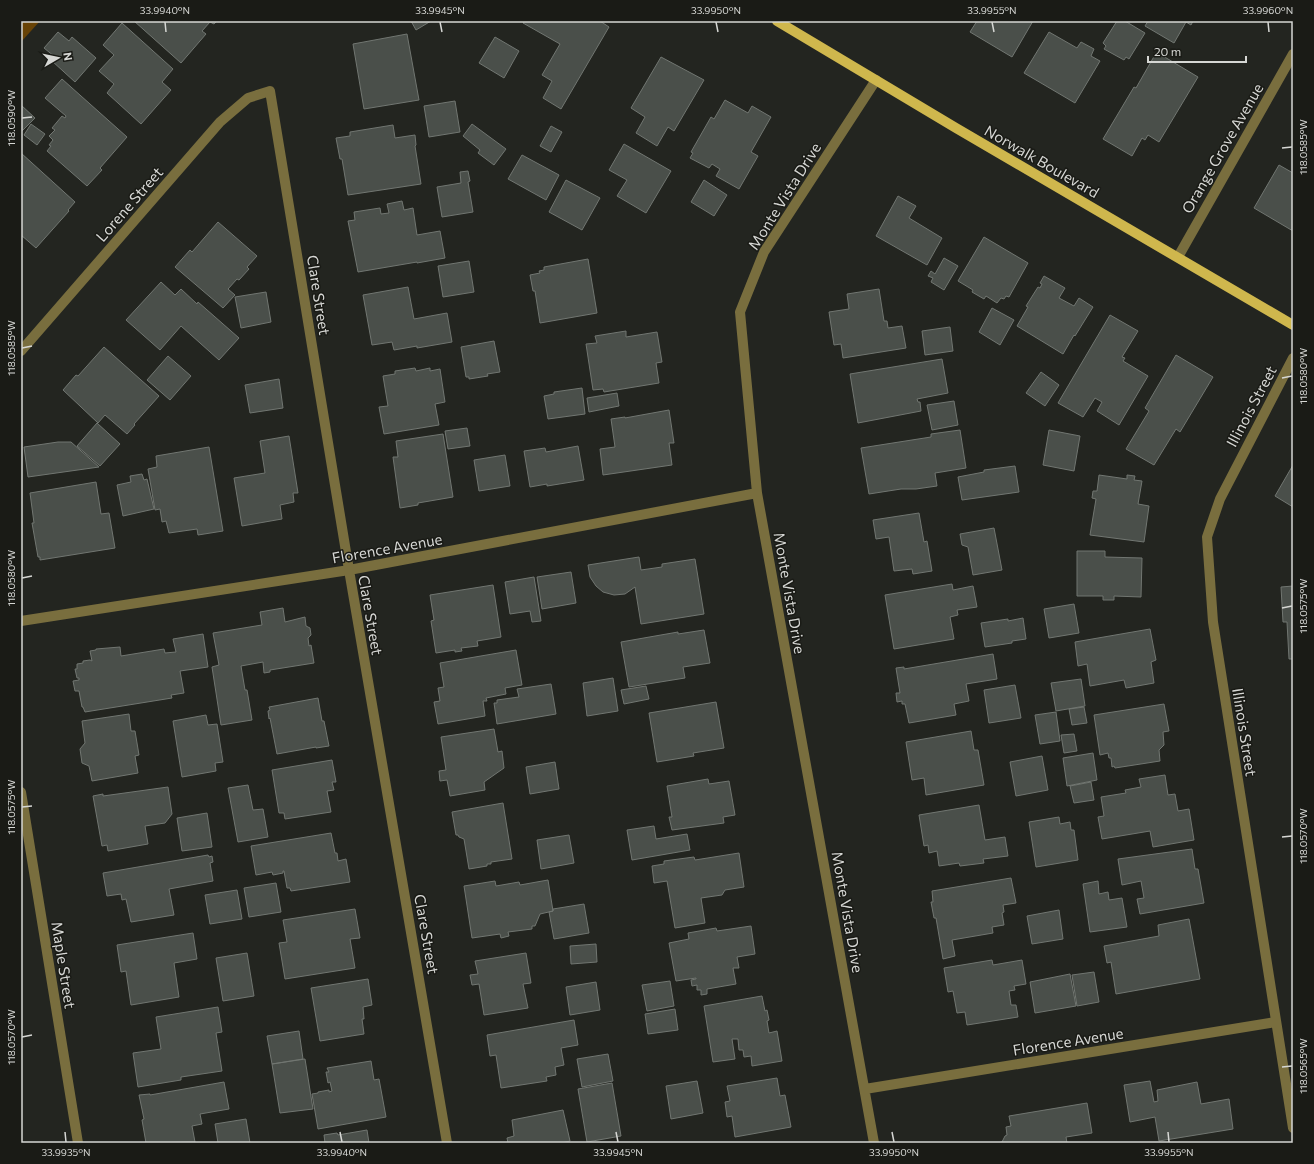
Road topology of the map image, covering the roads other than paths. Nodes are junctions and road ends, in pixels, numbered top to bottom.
1 (777, 21) edge
2 (1293, 54) edge
3 (876, 80) junction
4 (270, 91) joint
5 (1178, 257) junction
6 (1293, 325) edge
7 (21, 351) edge
8 (1293, 358) edge
9 (757, 493) junction
10 (348, 570) junction
11 (21, 622) edge
12 (21, 792) edge
13 (1276, 1022) junction
14 (865, 1089) junction
15 (1293, 1128) edge
16 (78, 1143) edge
17 (447, 1143) edge
18 (874, 1143) edge

1 - 3 main road, Norwalk Boulevard
2 - 5 street, Orange Grove Avenue
3 - 5 main road, Norwalk Boulevard
3 - 9 street, Monte Vista Drive
4 - 7 street, Lorene Street
4 - 10 street, Clare Street
5 - 6 main road, Norwalk Boulevard
8 - 13 street, Illinois Street
9 - 10 street, Florence Avenue
9 - 14 street, Monte Vista Drive
10 - 11 street, Florence Avenue
10 - 17 street, Clare Street
12 - 16 street, Maple Street
13 - 14 street, Florence Avenue
13 - 15 street, Illinois Street
14 - 18 street, Monte Vista Drive

